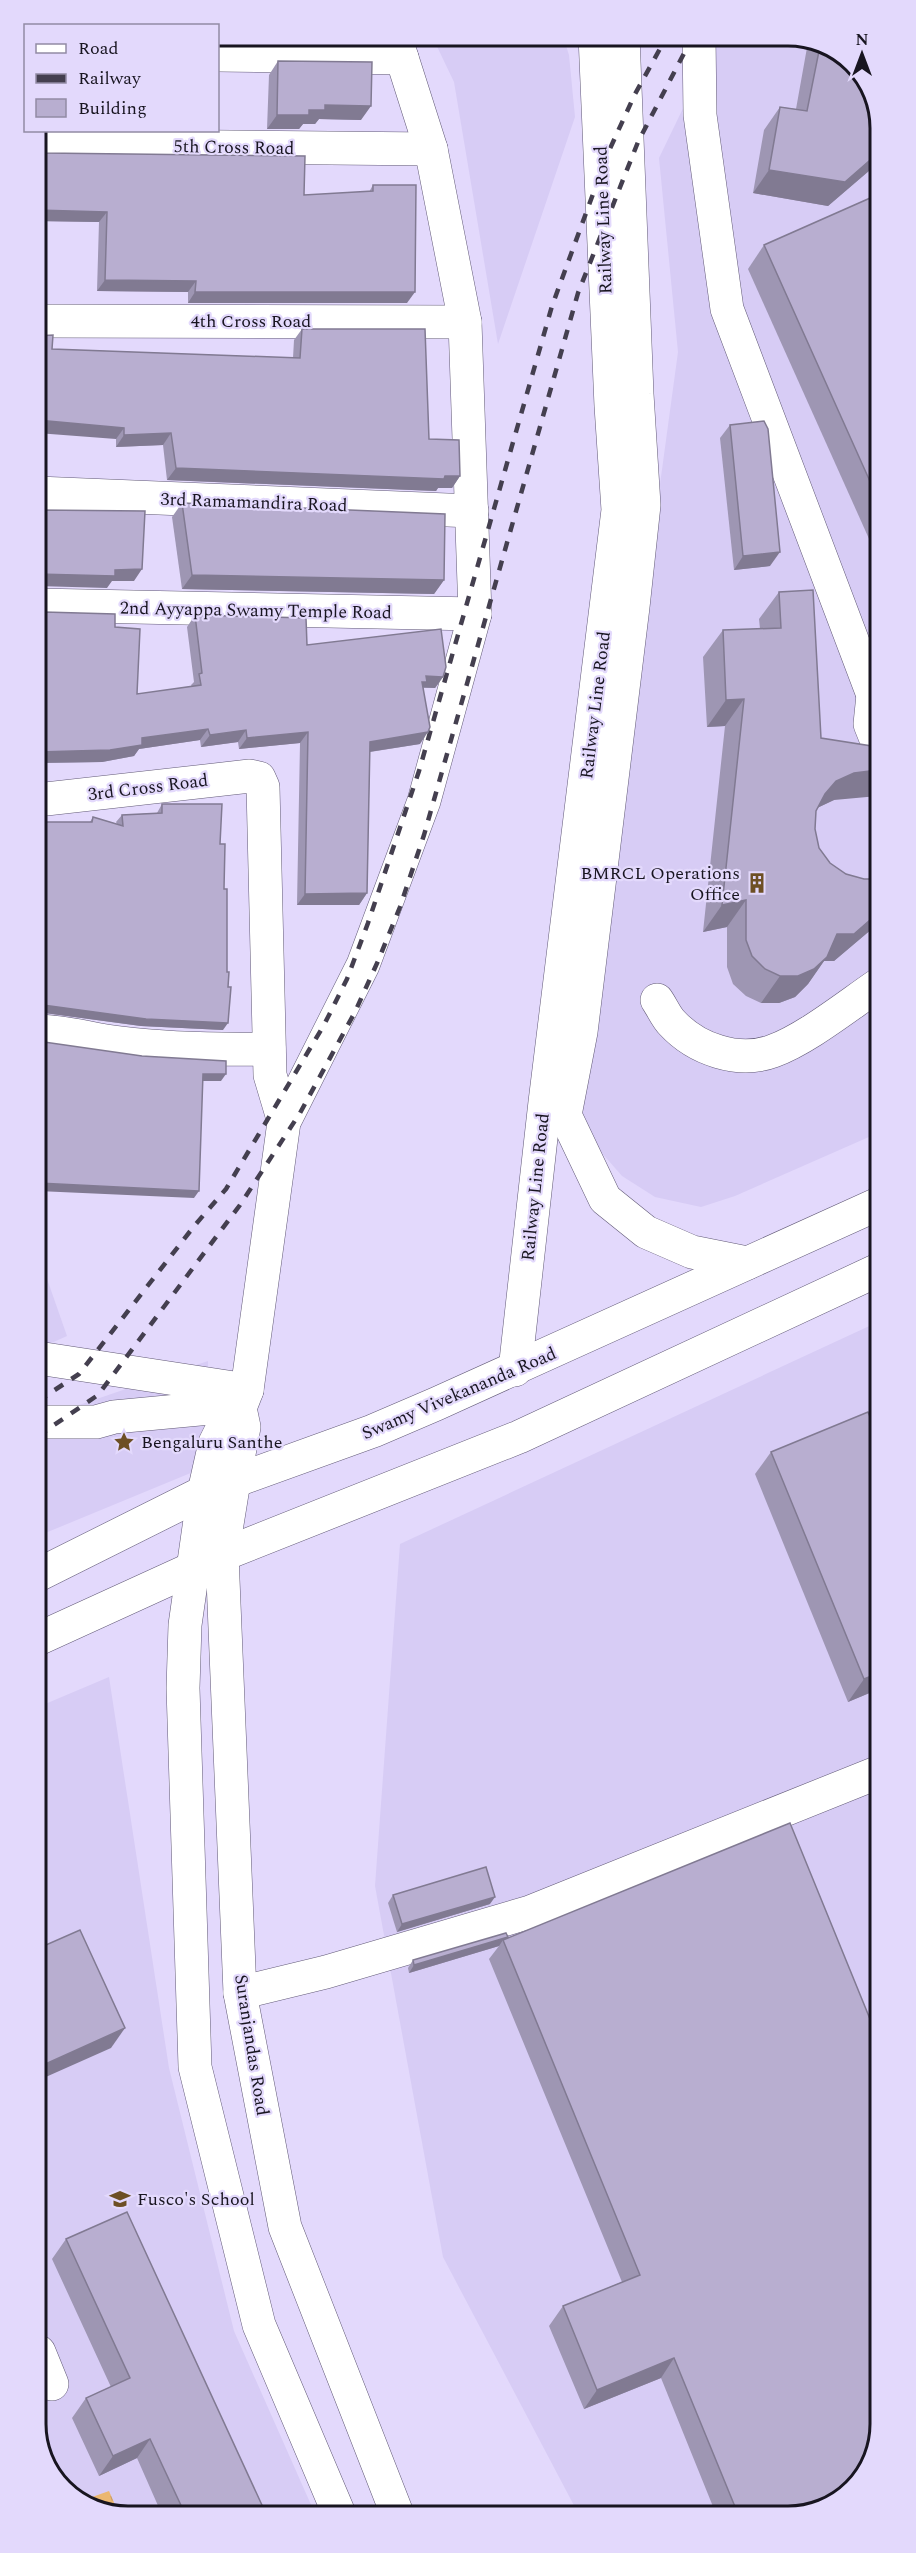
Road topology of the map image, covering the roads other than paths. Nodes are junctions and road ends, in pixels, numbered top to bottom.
1 (399, 47) edge
2 (595, 47) edge
3 (623, 47) edge
4 (699, 47) edge
5 (219, 54) edge
6 (47, 145) edge
7 (431, 149) junction
8 (47, 321) edge
9 (465, 322) junction
10 (47, 493) edge
11 (472, 511) junction
12 (47, 605) edge
13 (475, 614) junction
14 (870, 681) edge
15 (47, 799) edge
16 (870, 990) edge
17 (657, 1000) dead end
18 (47, 1031) edge
19 (269, 1049) junction
20 (284, 1122) junction
21 (870, 1207) edge
22 (747, 1263) junction
23 (870, 1274) edge
24 (47, 1360) edge
25 (515, 1370) junction
26 (243, 1399) junction
27 (47, 1422) edge
28 (219, 1487) junction
29 (222, 1555) junction
30 (193, 1568) junction
31 (47, 1571) edge
32 (47, 1635) edge
33 (870, 1776) edge
34 (240, 1993) junction
35 (47, 2372) edge
36 (52, 2384) dead end
37 (336, 2506) edge
38 (394, 2506) edge

1 - 5 main road
1 - 7 main road
2 - 25 main road, Railway Line Road
3 - 22 main road
4 - 14 main road
6 - 7 main road, 5th Cross Road
7 - 9 main road
8 - 9 main road, 4th Cross Road
9 - 11 main road
10 - 11 main road, 3rd Ramamandira Road
11 - 13 main road
12 - 13 main road, 2nd Ayyappa Swamy Temple Road
13 - 20 main road
15 - 19 main road, 3rd Cross Road
16 - 17 main road
18 - 19 main road
19 - 20 main road
20 - 26 main road
21 - 22 main road, Swamy Vivekananda Road
22 - 25 main road, Swamy Vivekananda Road
23 - 29 main road
24 - 26 main road
25 - 28 main road, Swamy Vivekananda Road
26 - 27 main road
26 - 28 main road
28 - 29 main road, Suranjandas Road
28 - 30 main road
28 - 31 main road, Swamy Vivekananda Road
29 - 30 main road
29 - 34 main road, Suranjandas Road
30 - 32 main road
30 - 37 main road
33 - 34 main road
34 - 38 main road, Suranjandas Road
35 - 36 main road

